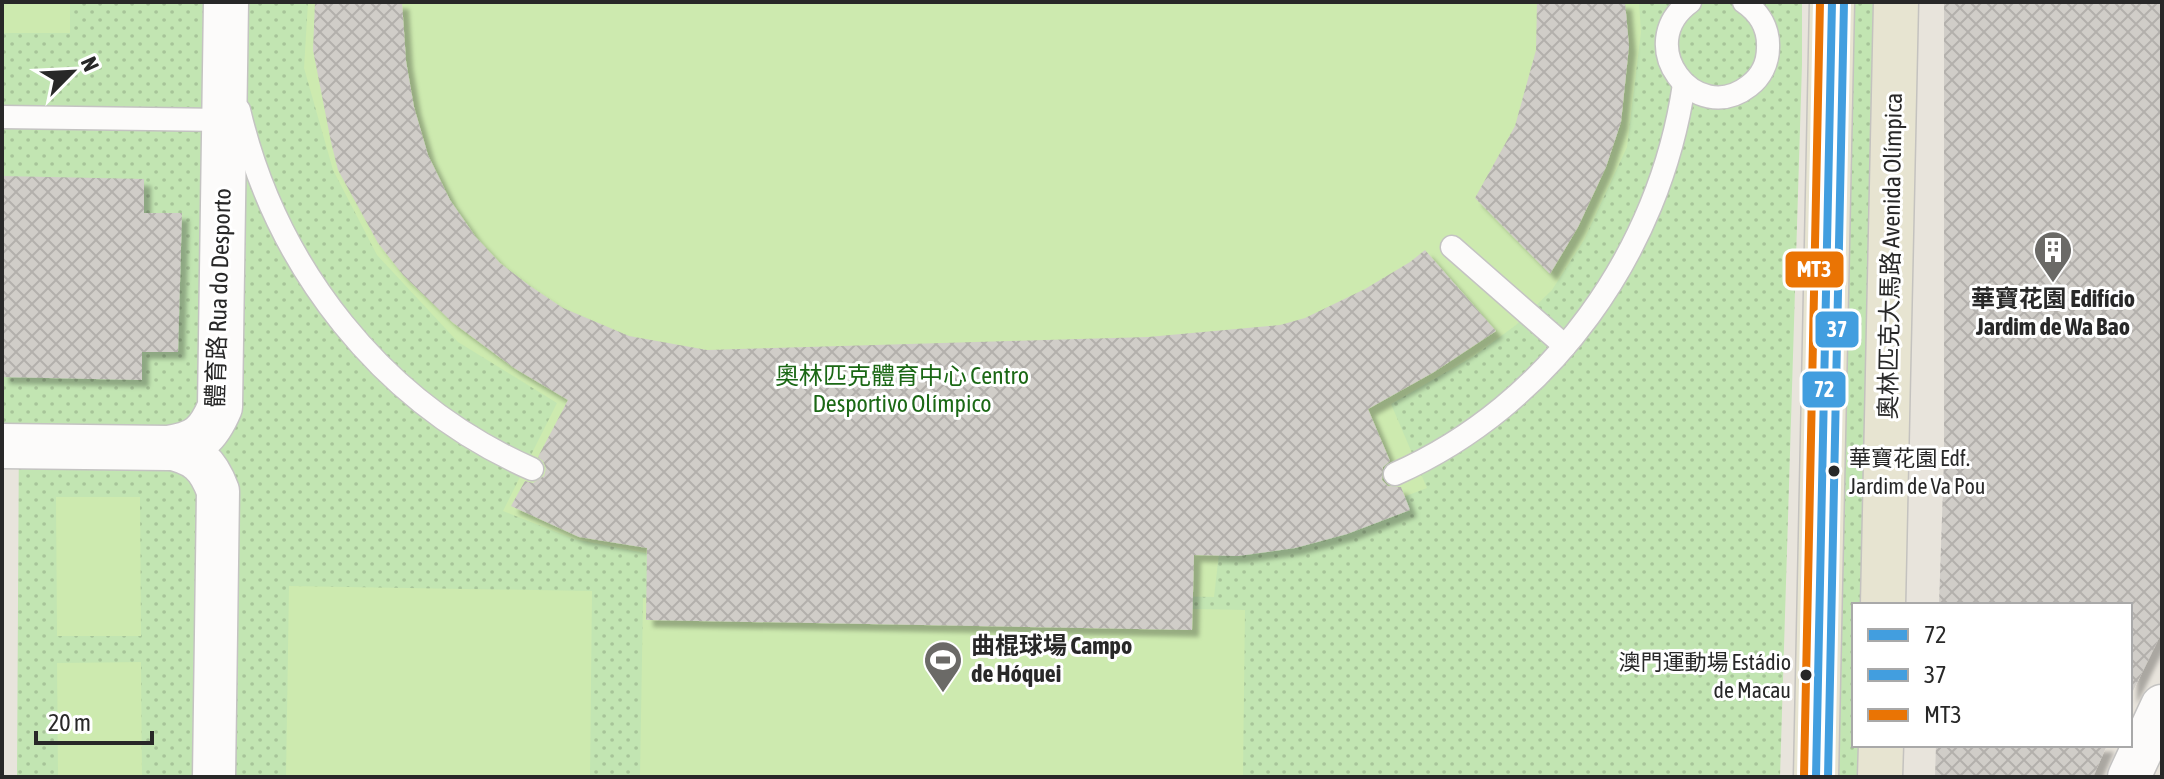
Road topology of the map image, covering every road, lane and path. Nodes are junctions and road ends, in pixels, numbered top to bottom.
1 (226, 2) edge
2 (1690, 2) edge
3 (1744, 2) edge
4 (1832, 2) edge
5 (1896, 2) edge
6 (1684, 84) junction
7 (2, 117) edge
8 (224, 120) junction
9 (1452, 247) dead end
10 (1565, 346) junction
11 (2, 446) edge
12 (168, 448) junction
13 (532, 469) dead end
14 (1395, 474) dead end
15 (1883, 603) edge
16 (2162, 706) edge
17 (1881, 747) edge
18 (214, 777) edge
19 (1816, 777) edge
20 (1880, 777) edge
21 (2129, 777) edge

1 - 8 street, 體育路 Rua do Desporto
1 - 13 lane
2 - 6 lane
3 - 6 lane
4 - 19 main road
5 - 15 main road, 奧林匹克大馬路 Avenida Olímpica
6 - 10 lane
7 - 8 lane
8 - 12 street, 體育路 Rua do Desporto
9 - 10 lane
10 - 14 lane
11 - 12 street
12 - 18 street
16 - 21 street
17 - 20 main road

